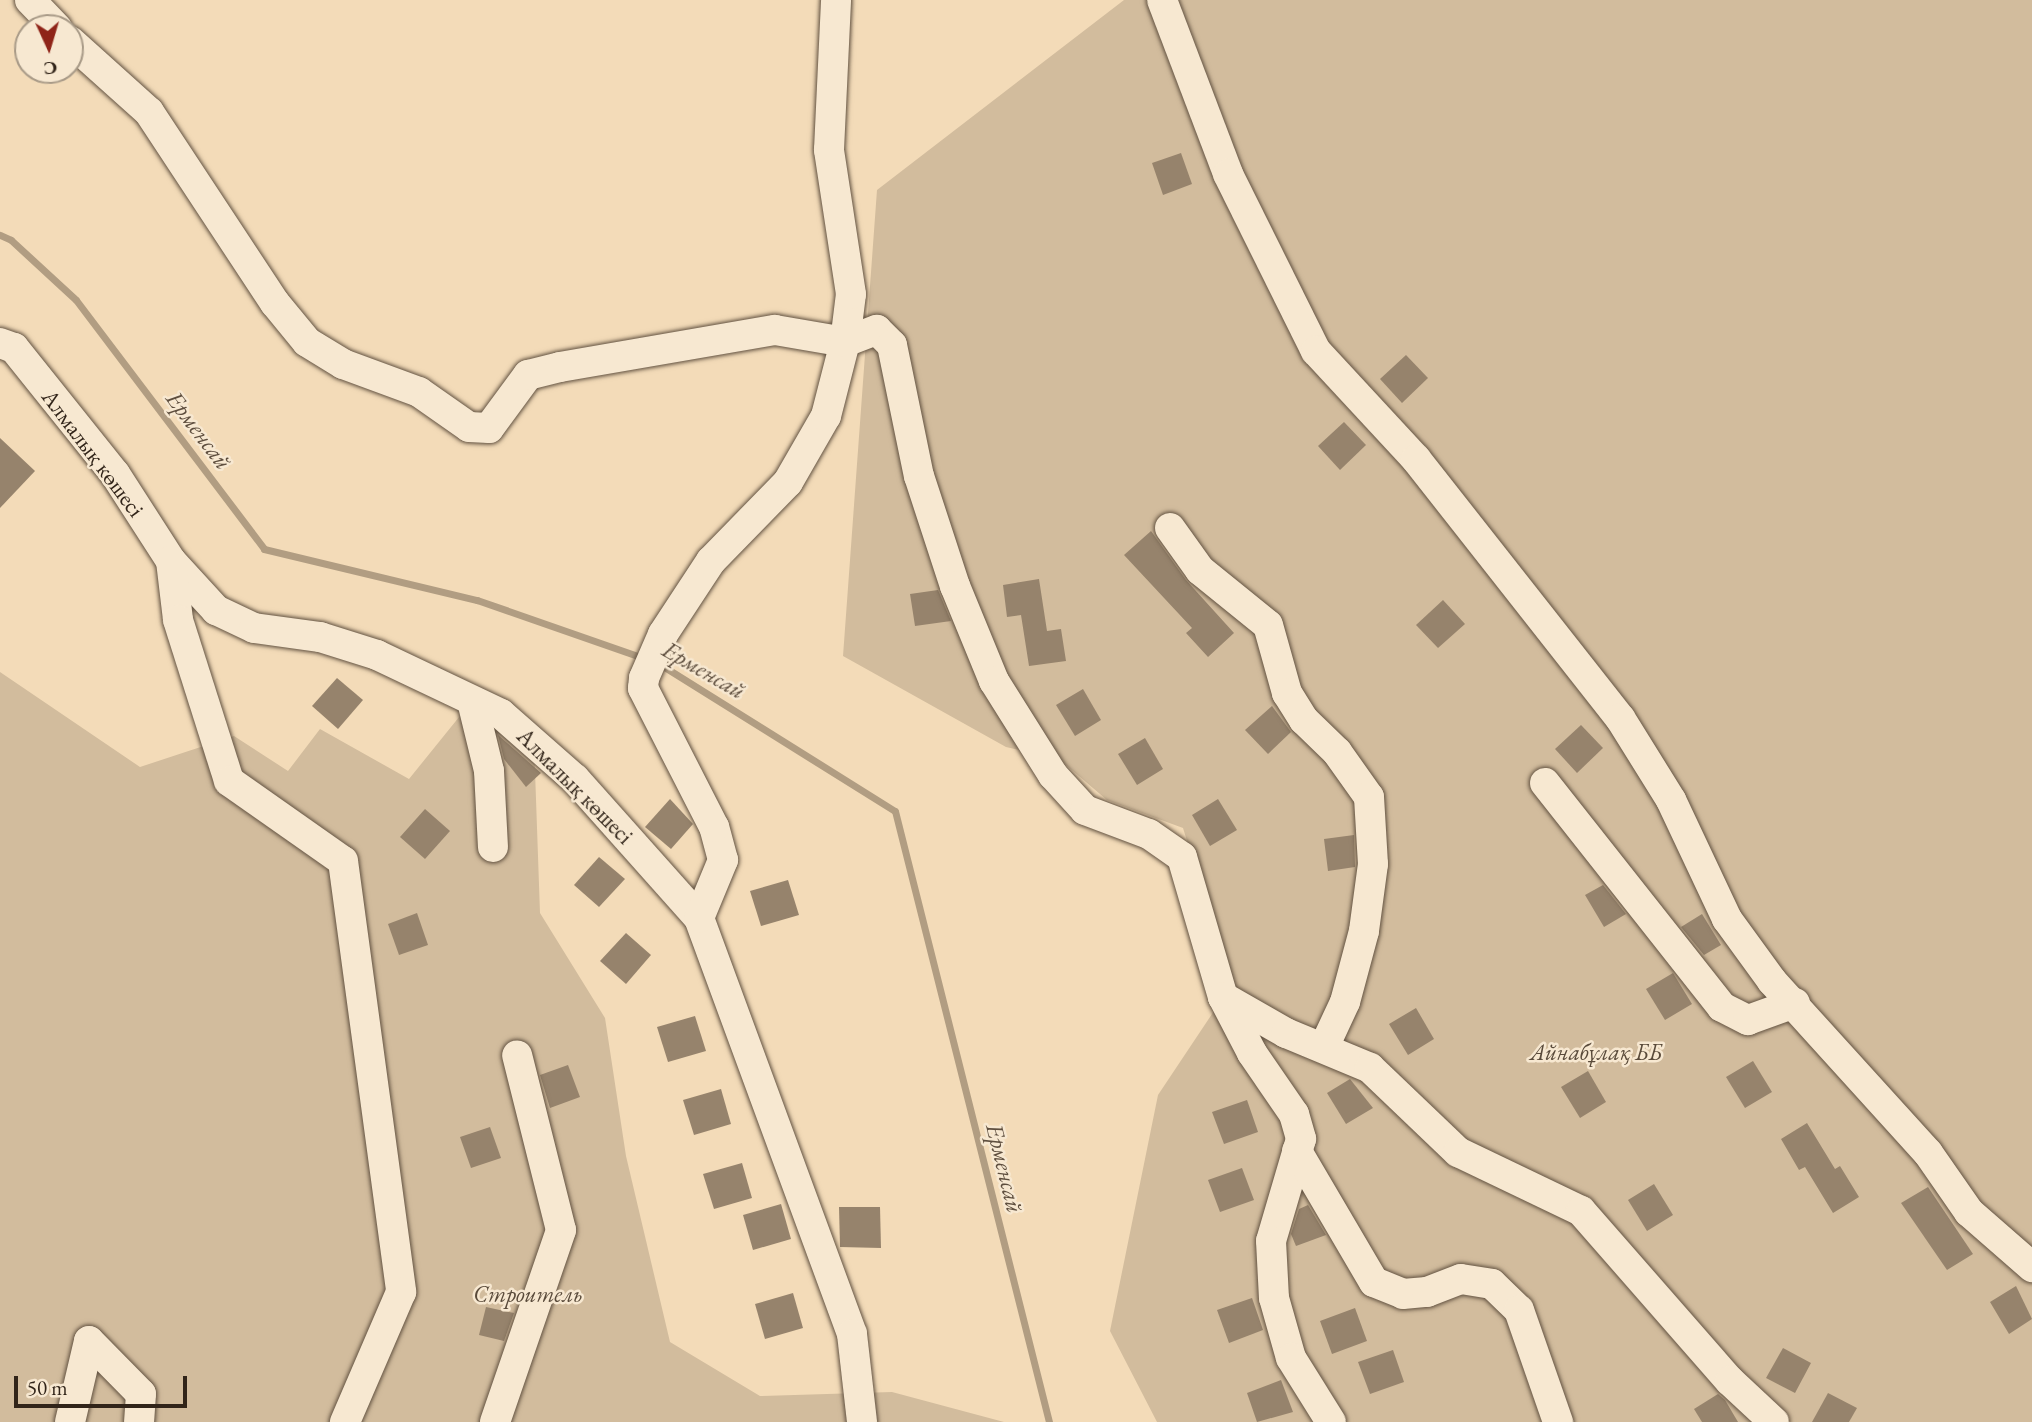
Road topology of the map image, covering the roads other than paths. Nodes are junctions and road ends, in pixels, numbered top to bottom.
1 (30, 0) edge
2 (836, 0) edge
3 (1162, 0) edge
4 (44, 14) edge
5 (84, 54) edge
6 (0, 342) edge
7 (845, 342) junction
8 (1170, 528) dead end
9 (171, 561) junction
10 (472, 701) junction
11 (1545, 783) dead end
12 (493, 847) dead end
13 (699, 918) junction
14 (1223, 997) junction
15 (1794, 1003) junction
16 (1324, 1047) junction
17 (517, 1055) dead end
18 (1297, 1151) junction
19 (2032, 1267) edge
20 (70, 1422) edge
21 (139, 1422) edge
22 (345, 1422) edge
23 (495, 1422) edge
24 (862, 1422) edge
25 (1331, 1422) edge
26 (1558, 1422) edge
27 (1774, 1422) edge

1 - 4 street
2 - 7 street
3 - 15 street
5 - 7 street
6 - 9 street, Алмалық көшесі
7 - 13 street
7 - 14 street
8 - 16 street
9 - 10 street, Алмалық көшесі
9 - 22 street
10 - 12 street
10 - 13 street, Алмалық көшесі
11 - 15 street
13 - 24 street, Алмалық көшесі
14 - 16 street
14 - 18 street
15 - 19 street
16 - 27 street
17 - 23 street
18 - 25 street
18 - 26 street
20 - 21 street

